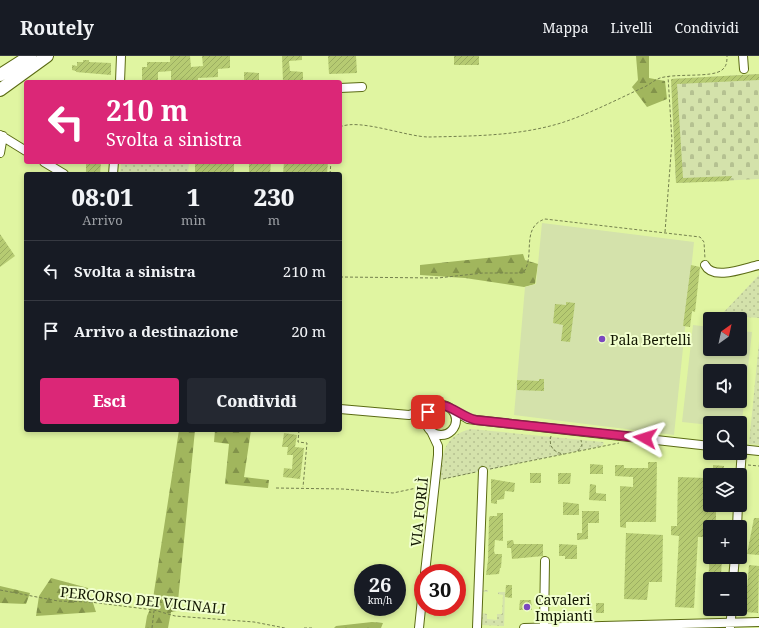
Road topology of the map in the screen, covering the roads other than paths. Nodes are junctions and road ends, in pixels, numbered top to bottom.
1 (30, 56) edge
2 (47, 56) edge
3 (121, 56) edge
4 (743, 56) edge
5 (744, 69) dead end
6 (0, 75) edge
7 (120, 80) edge
8 (362, 87) dead end
9 (342, 88) edge
10 (0, 90) edge
11 (1, 136) edge
12 (24, 150) edge
13 (0, 153) edge
14 (47, 164) edge
15 (61, 172) edge
16 (705, 265) road end
17 (759, 265) edge
18 (431, 408) junction
19 (342, 409) edge
20 (453, 410) junction
21 (409, 415) junction
22 (476, 420) junction
23 (429, 429) junction
24 (452, 431) junction
25 (703, 445) edge
26 (747, 450) edge
27 (759, 451) edge
28 (438, 454) junction
29 (483, 471) road end
30 (545, 561) dead end
31 (426, 564) edge
32 (420, 616) edge
33 (759, 622) edge
34 (730, 625) edge
35 (593, 626) edge
36 (645, 626) edge
37 (544, 627) edge
38 (419, 628) edge
39 (476, 628) edge
40 (524, 628) edge

1 - 6 main road
2 - 10 main road
3 - 7 street
4 - 5 street
8 - 9 street
11 - 12 street
11 - 13 street
14 - 15 street
16 - 17 street
18 - 20 street
18 - 21 street
18 - 23 street
19 - 21 street
20 - 22 street
20 - 24 street
21 - 23 street
22 - 24 street
22 - 25 street
23 - 24 street
23 - 28 street, VIA FORLÌ
24 - 28 street, VIA FORLÌ
26 - 27 street
28 - 31 street, VIA FORLÌ
29 - 39 street
30 - 37 street
32 - 38 street
33 - 34 street
34 - 36 street
35 - 36 street
35 - 37 street
37 - 40 street

